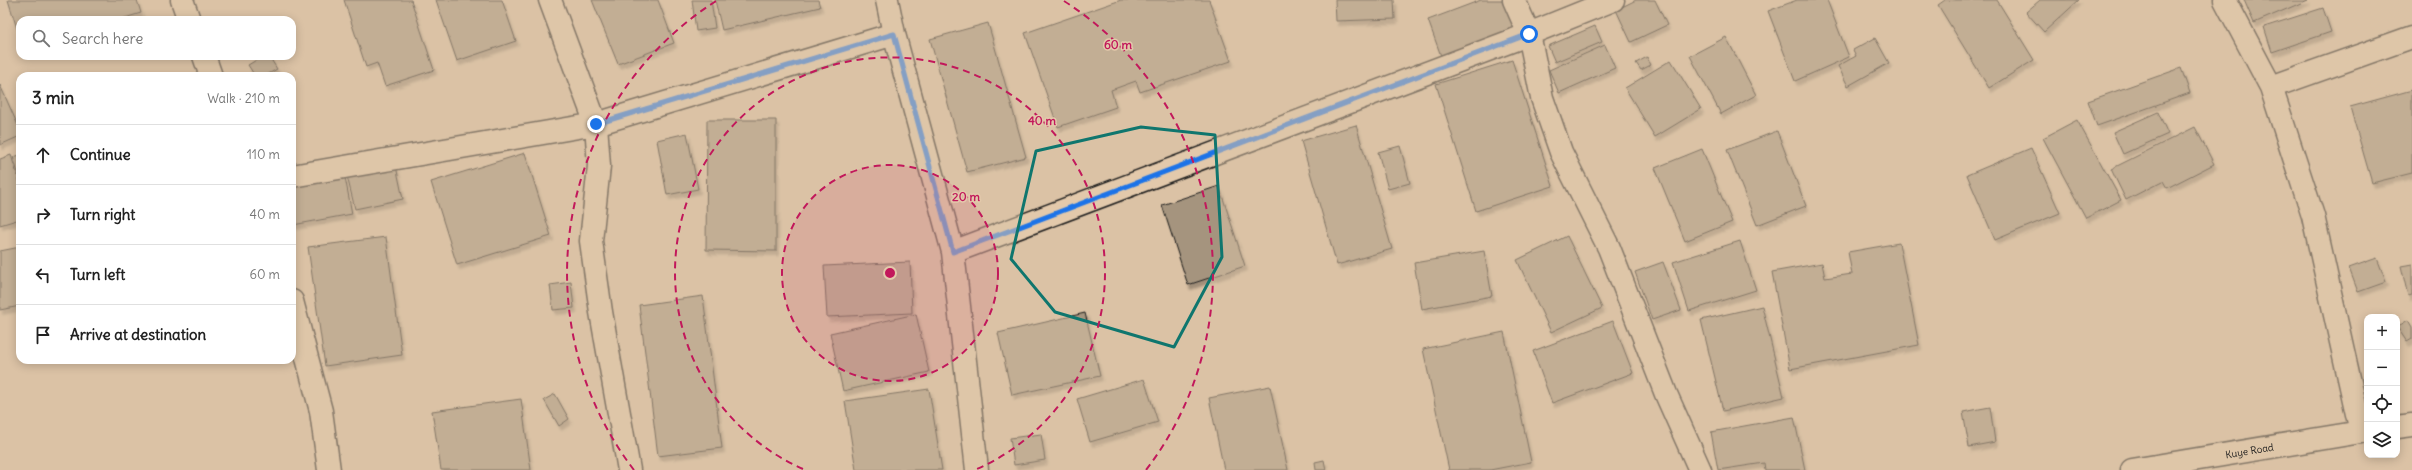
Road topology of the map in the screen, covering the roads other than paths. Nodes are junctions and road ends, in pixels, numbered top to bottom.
1 (182, 0) edge
2 (550, 0) edge
3 (887, 0) edge
4 (1514, 0) edge
5 (1614, 0) edge
6 (2225, 0) edge
7 (188, 16) edge
8 (894, 34) junction
9 (1529, 34) junction
10 (2412, 37) edge
11 (206, 60) edge
12 (210, 72) edge
13 (2271, 87) junction
14 (596, 124) junction
15 (296, 175) edge
16 (953, 252) junction
17 (296, 316) edge
18 (2412, 425) edge
19 (2400, 427) edge
20 (2364, 431) edge
21 (329, 470) edge
22 (629, 470) edge
23 (977, 470) edge
24 (1700, 470) edge
25 (2132, 470) edge

1 - 7 street
2 - 14 street
3 - 8 street
4 - 9 street
5 - 9 street
6 - 13 street
8 - 14 street
8 - 16 street
9 - 16 street
9 - 24 street
10 - 13 street
11 - 12 street
13 - 20 street
14 - 15 street
14 - 22 street
16 - 23 street
17 - 21 street
18 - 19 street
20 - 25 street, Kuye Road

